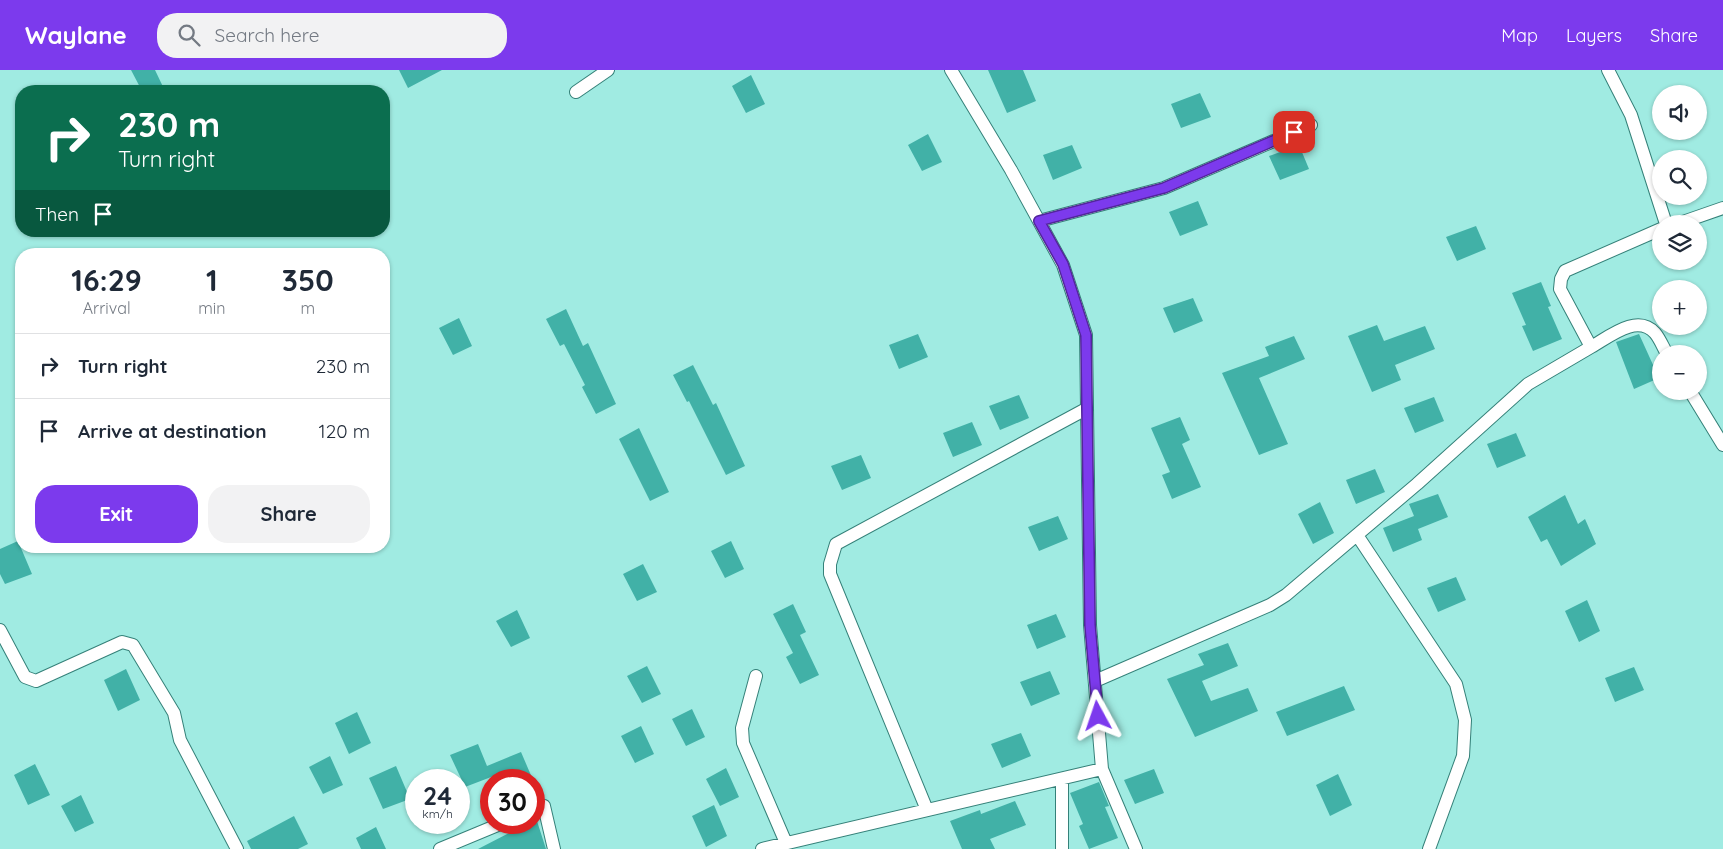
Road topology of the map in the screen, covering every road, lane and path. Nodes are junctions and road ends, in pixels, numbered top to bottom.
1 (608, 70) edge
2 (951, 70) edge
3 (1608, 70) edge
4 (576, 92) dead end
5 (1311, 125) dead end
6 (1723, 208) edge
7 (1663, 215) edge
8 (1703, 215) edge
9 (1039, 221) junction
10 (1652, 233) edge
11 (1662, 345) edge
12 (1591, 347) junction
13 (1696, 400) edge
14 (1086, 409) junction
15 (1723, 444) edge
16 (1357, 535) junction
17 (0, 630) edge
18 (756, 676) dead end
19 (1095, 680) junction
20 (1102, 769) junction
21 (1062, 779) junction
22 (545, 810) edge
23 (927, 810) junction
24 (480, 832) edge
25 (786, 843) junction
26 (237, 849) edge
27 (440, 849) edge
28 (554, 849) edge
29 (762, 849) edge
30 (1062, 849) edge
31 (1136, 849) edge
32 (1429, 849) edge

1 - 4 street
2 - 9 street
3 - 7 street
5 - 9 street
6 - 8 street
9 - 14 street
10 - 12 street
11 - 12 street
12 - 16 street
13 - 15 street
14 - 19 street
14 - 23 street
16 - 19 street
16 - 32 street
17 - 26 street
18 - 25 street
19 - 20 street
20 - 21 street
20 - 31 street
21 - 23 street
21 - 30 street
22 - 28 street
23 - 25 street
24 - 27 street
25 - 29 street

